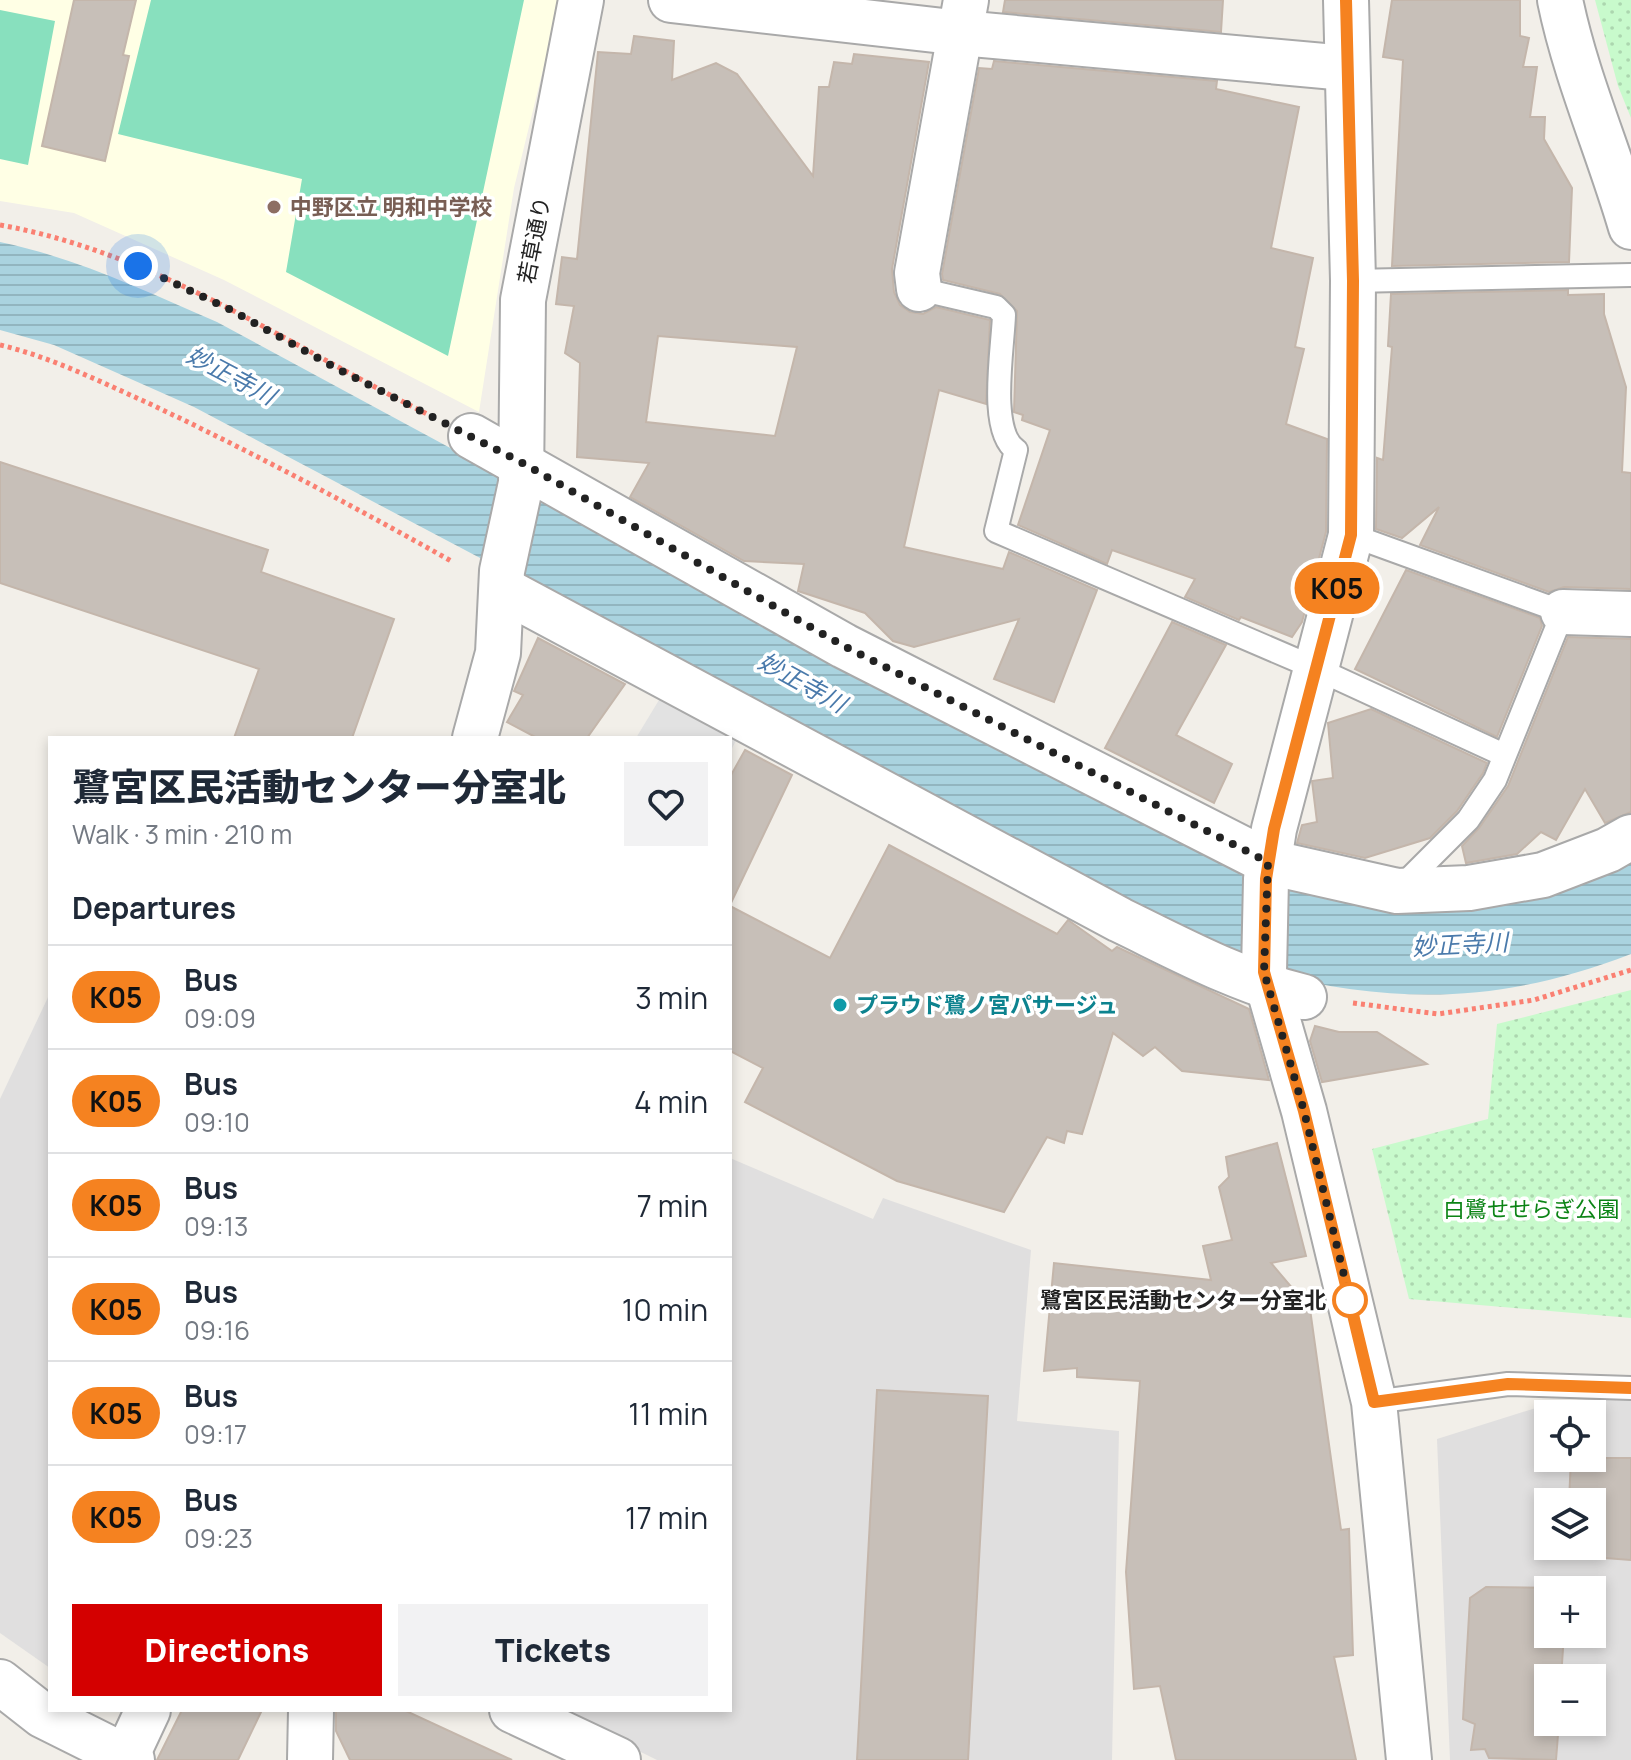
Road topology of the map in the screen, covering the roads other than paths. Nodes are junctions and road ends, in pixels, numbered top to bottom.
1 (581, 0) edge
2 (671, 0) edge
3 (1346, 0) edge
4 (1560, 0) edge
5 (964, 16) edge
6 (1346, 68) junction
7 (1631, 227) edge
8 (1631, 275) edge
9 (1353, 281) junction
10 (919, 289) joint
11 (471, 436) road end
12 (520, 472) junction
13 (1351, 535) junction
14 (502, 580) junction
15 (1563, 612) junction
16 (1631, 614) edge
17 (1315, 668) junction
18 (476, 736) edge
19 (1504, 755) junction
20 (1631, 837) edge
21 (1267, 870) junction
22 (1397, 891) junction
23 (1278, 986) junction
24 (1631, 1388) edge
25 (1374, 1402) junction
26 (0, 1682) edge
27 (147, 1712) edge
28 (311, 1712) edge
29 (516, 1712) edge
30 (129, 1759) edge
31 (310, 1760) edge
32 (618, 1760) edge
33 (1409, 1760) edge

1 - 12 street, 若草通り
2 - 5 street
3 - 6 street
4 - 7 street
5 - 6 street
5 - 10 street
6 - 9 street
8 - 9 lane
9 - 13 street
10 - 17 lane
11 - 12 street
12 - 14 street, 若草通り
12 - 21 street
13 - 15 lane
13 - 17 street
14 - 18 street, 若草通り
14 - 23 street
15 - 16 street
15 - 19 lane
17 - 19 lane
17 - 21 street
19 - 22 lane
20 - 22 street
21 - 22 street
21 - 23 street
23 - 25 street
24 - 25 lane
25 - 33 street
26 - 30 street
27 - 30 street
28 - 31 street
29 - 32 street

